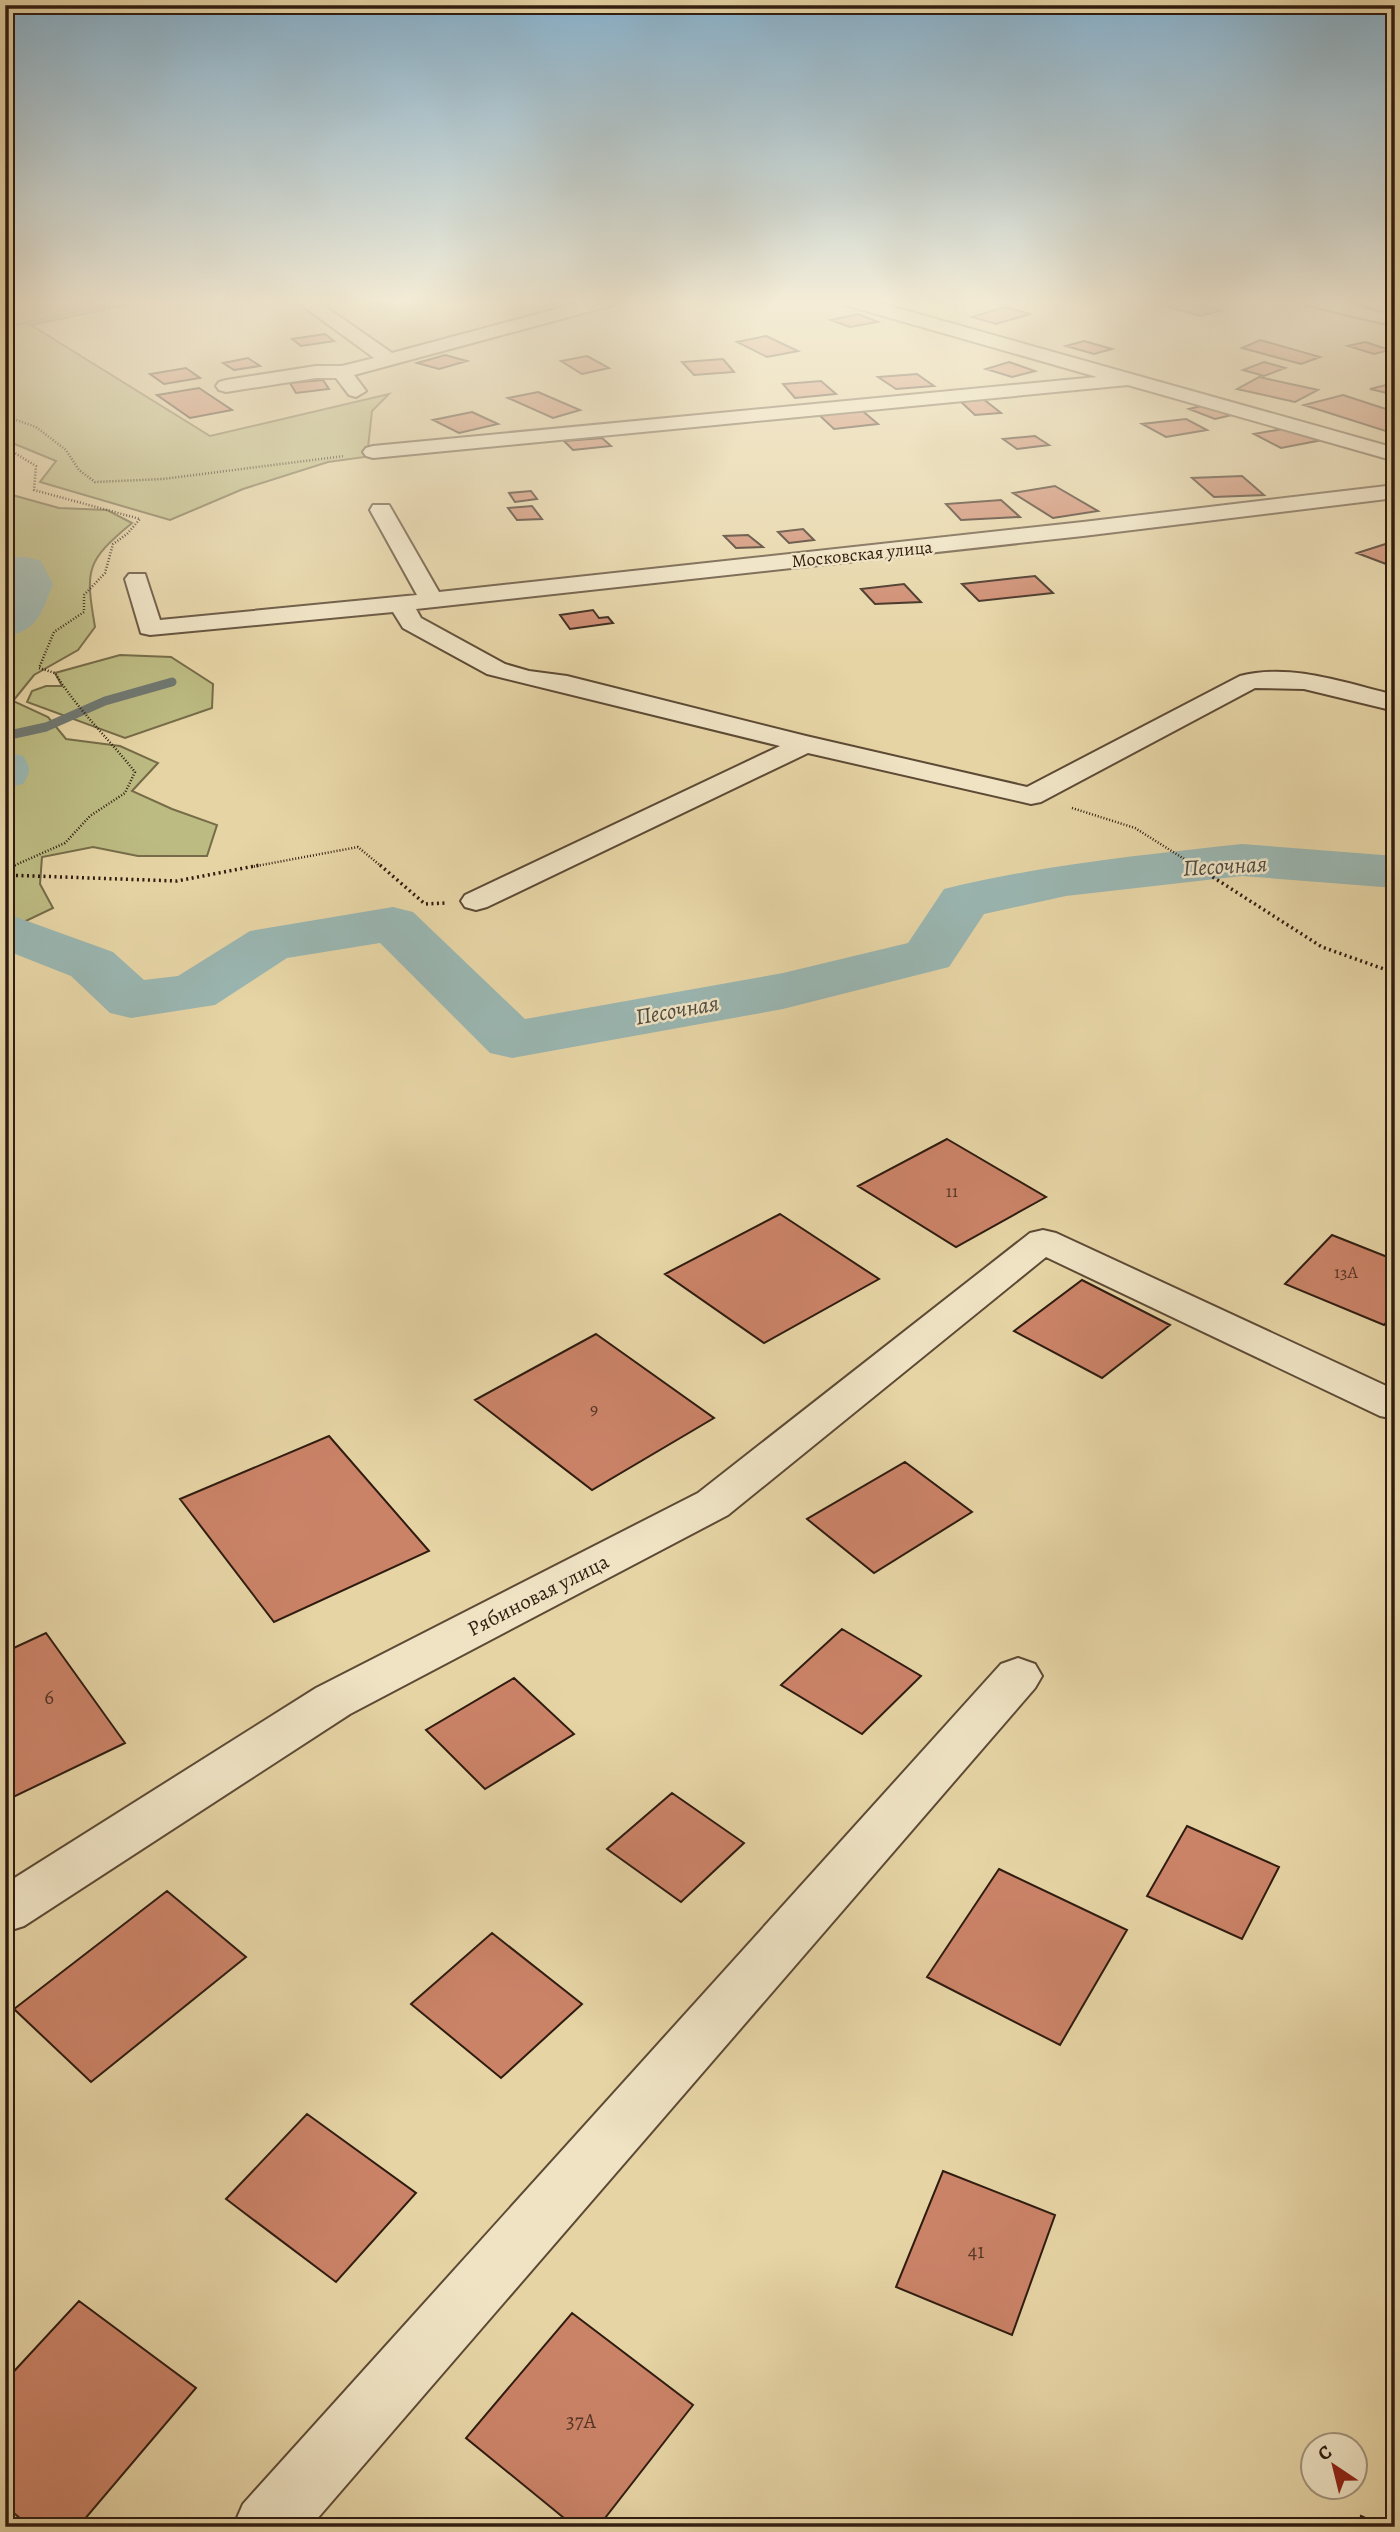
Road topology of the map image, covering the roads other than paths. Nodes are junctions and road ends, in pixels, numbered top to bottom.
1 (715, 419) edge
2 (1271, 419) edge
3 (373, 452) road end
4 (1395, 455) edge
5 (1395, 491) edge
6 (381, 510) dead end
7 (138, 579) dead end
8 (432, 600) junction
9 (401, 604) junction
10 (1395, 703) edge
11 (805, 744) junction
12 (476, 901) road end
13 (1395, 1406) edge
14 (1018, 1676) dead end
15 (5, 1911) edge
16 (266, 2527) edge

1 - 3 street
2 - 4 street
5 - 8 street, Московская улица
6 - 8 street
7 - 9 street, Московская улица
8 - 9 street, Московская улица
9 - 11 street
10 - 11 street
11 - 12 street
13 - 15 street, Рябиновая улица
14 - 16 street

